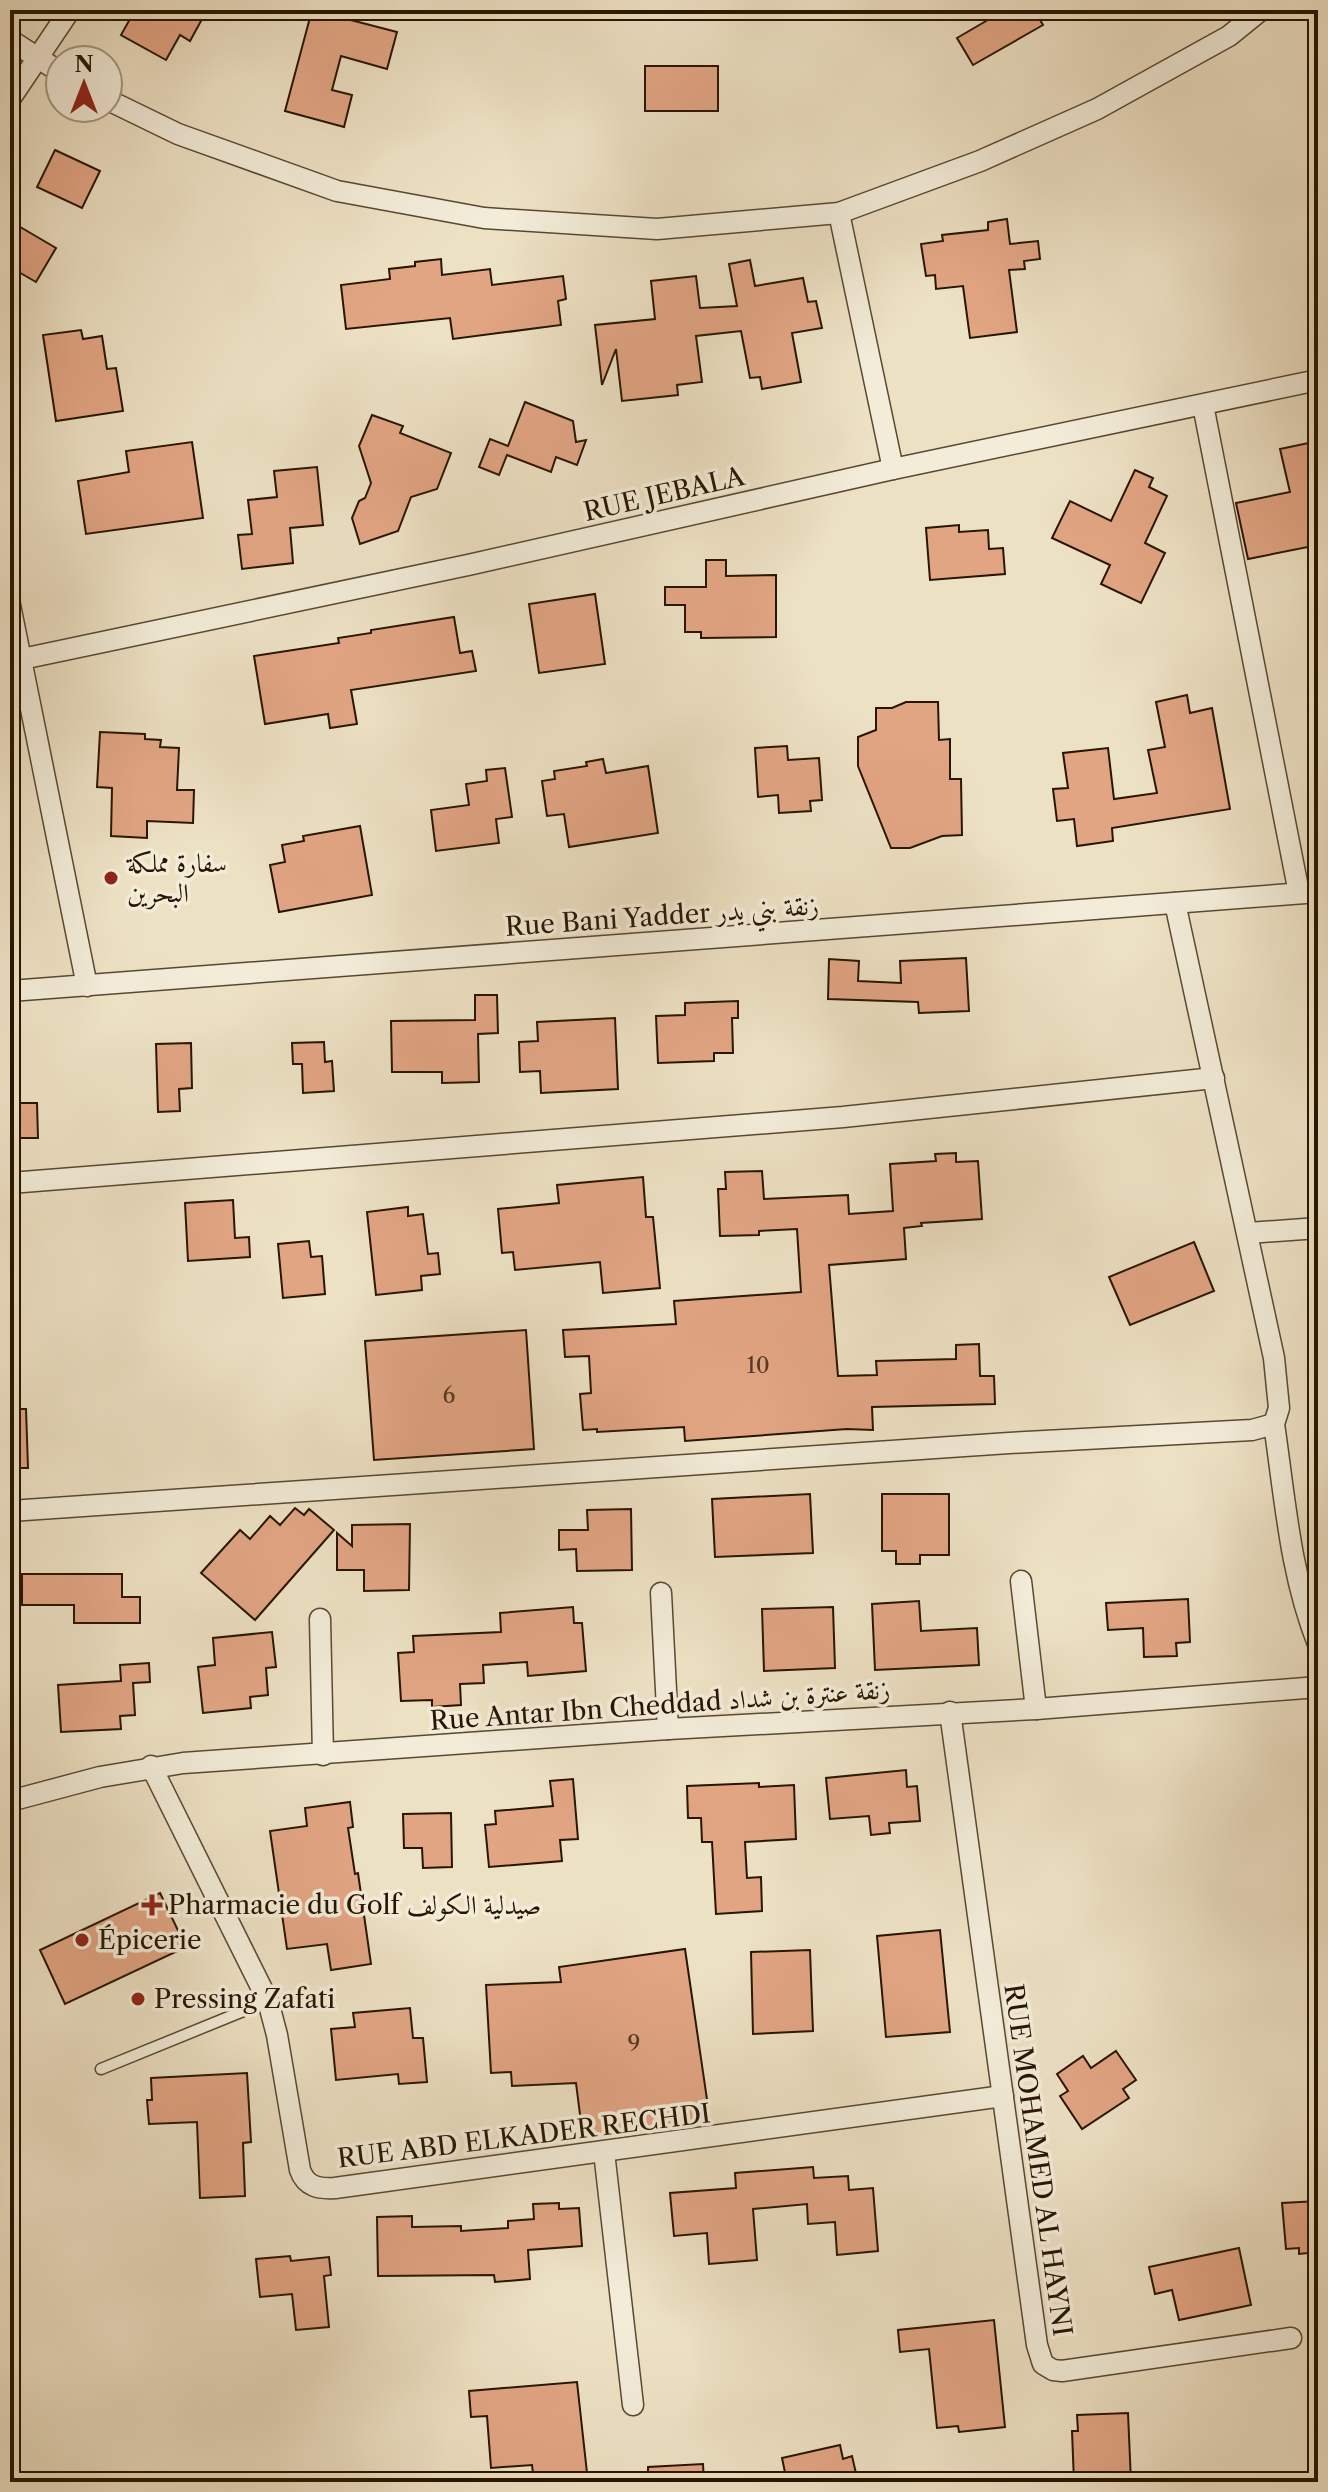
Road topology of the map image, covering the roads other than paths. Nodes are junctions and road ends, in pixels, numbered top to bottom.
1 (70, 10) edge
2 (1261, 10) edge
3 (10, 40) edge
4 (38, 59) junction
5 (44, 63) edge
6 (10, 99) edge
7 (124, 108) edge
8 (839, 213) junction
9 (1318, 380) edge
10 (1203, 405) junction
11 (893, 469) junction
12 (10, 605) edge
13 (22, 659) junction
14 (1308, 892) edge
15 (1175, 903) junction
16 (87, 986) junction
17 (10, 991) edge
18 (1214, 1078) junction
19 (10, 1183) edge
20 (1318, 1228) edge
21 (1248, 1233) junction
22 (1274, 1424) junction
23 (10, 1511) edge
24 (1021, 1581) dead end
25 (661, 1593) dead end
26 (320, 1619) dead end
27 (1318, 1644) edge
28 (1318, 1687) edge
29 (1036, 1709) junction
30 (950, 1712) junction
31 (668, 1729) junction
32 (323, 1755) junction
33 (151, 1766) junction
34 (10, 1801) edge
35 (268, 2001) junction
36 (101, 2069) dead end
37 (1003, 2096) junction
38 (604, 2152) junction
39 (1291, 2338) dead end
40 (633, 2405) dead end

1 - 4 street
2 - 8 street
3 - 4 street
4 - 5 street
4 - 6 street
7 - 8 street
8 - 11 street
9 - 10 street, RUE JEBALA
10 - 11 street, RUE JEBALA
10 - 14 street
11 - 13 street, RUE JEBALA
12 - 13 street
13 - 16 street
14 - 15 street, Rue Bani Yadder زنقة بني يدر
15 - 16 street, Rue Bani Yadder زنقة بني يدر
15 - 18 street
16 - 17 street, Rue Bani Yadder زنقة بني يدر
18 - 19 street
18 - 21 street
20 - 21 street
21 - 22 street
22 - 23 street
22 - 27 street
24 - 29 street
25 - 31 street
26 - 32 street
28 - 29 street, Rue Antar Ibn Cheddad زنقة عنترة بن شداد
29 - 30 street, Rue Antar Ibn Cheddad زنقة عنترة بن شداد
30 - 31 street, Rue Antar Ibn Cheddad زنقة عنترة بن شداد
30 - 37 street, RUE MOHAMED AL HAYNI
31 - 32 street, Rue Antar Ibn Cheddad زنقة عنترة بن شداد
32 - 33 street, Rue Antar Ibn Cheddad زنقة عنترة بن شداد
33 - 34 street, Rue Antar Ibn Cheddad زنقة عنترة بن شداد
33 - 35 street, RUE ABD ELKADER RECHDI
35 - 36 lane
35 - 38 street, RUE ABD ELKADER RECHDI
37 - 38 street, RUE ABD ELKADER RECHDI
37 - 39 street, RUE MOHAMED AL HAYNI
38 - 40 street

